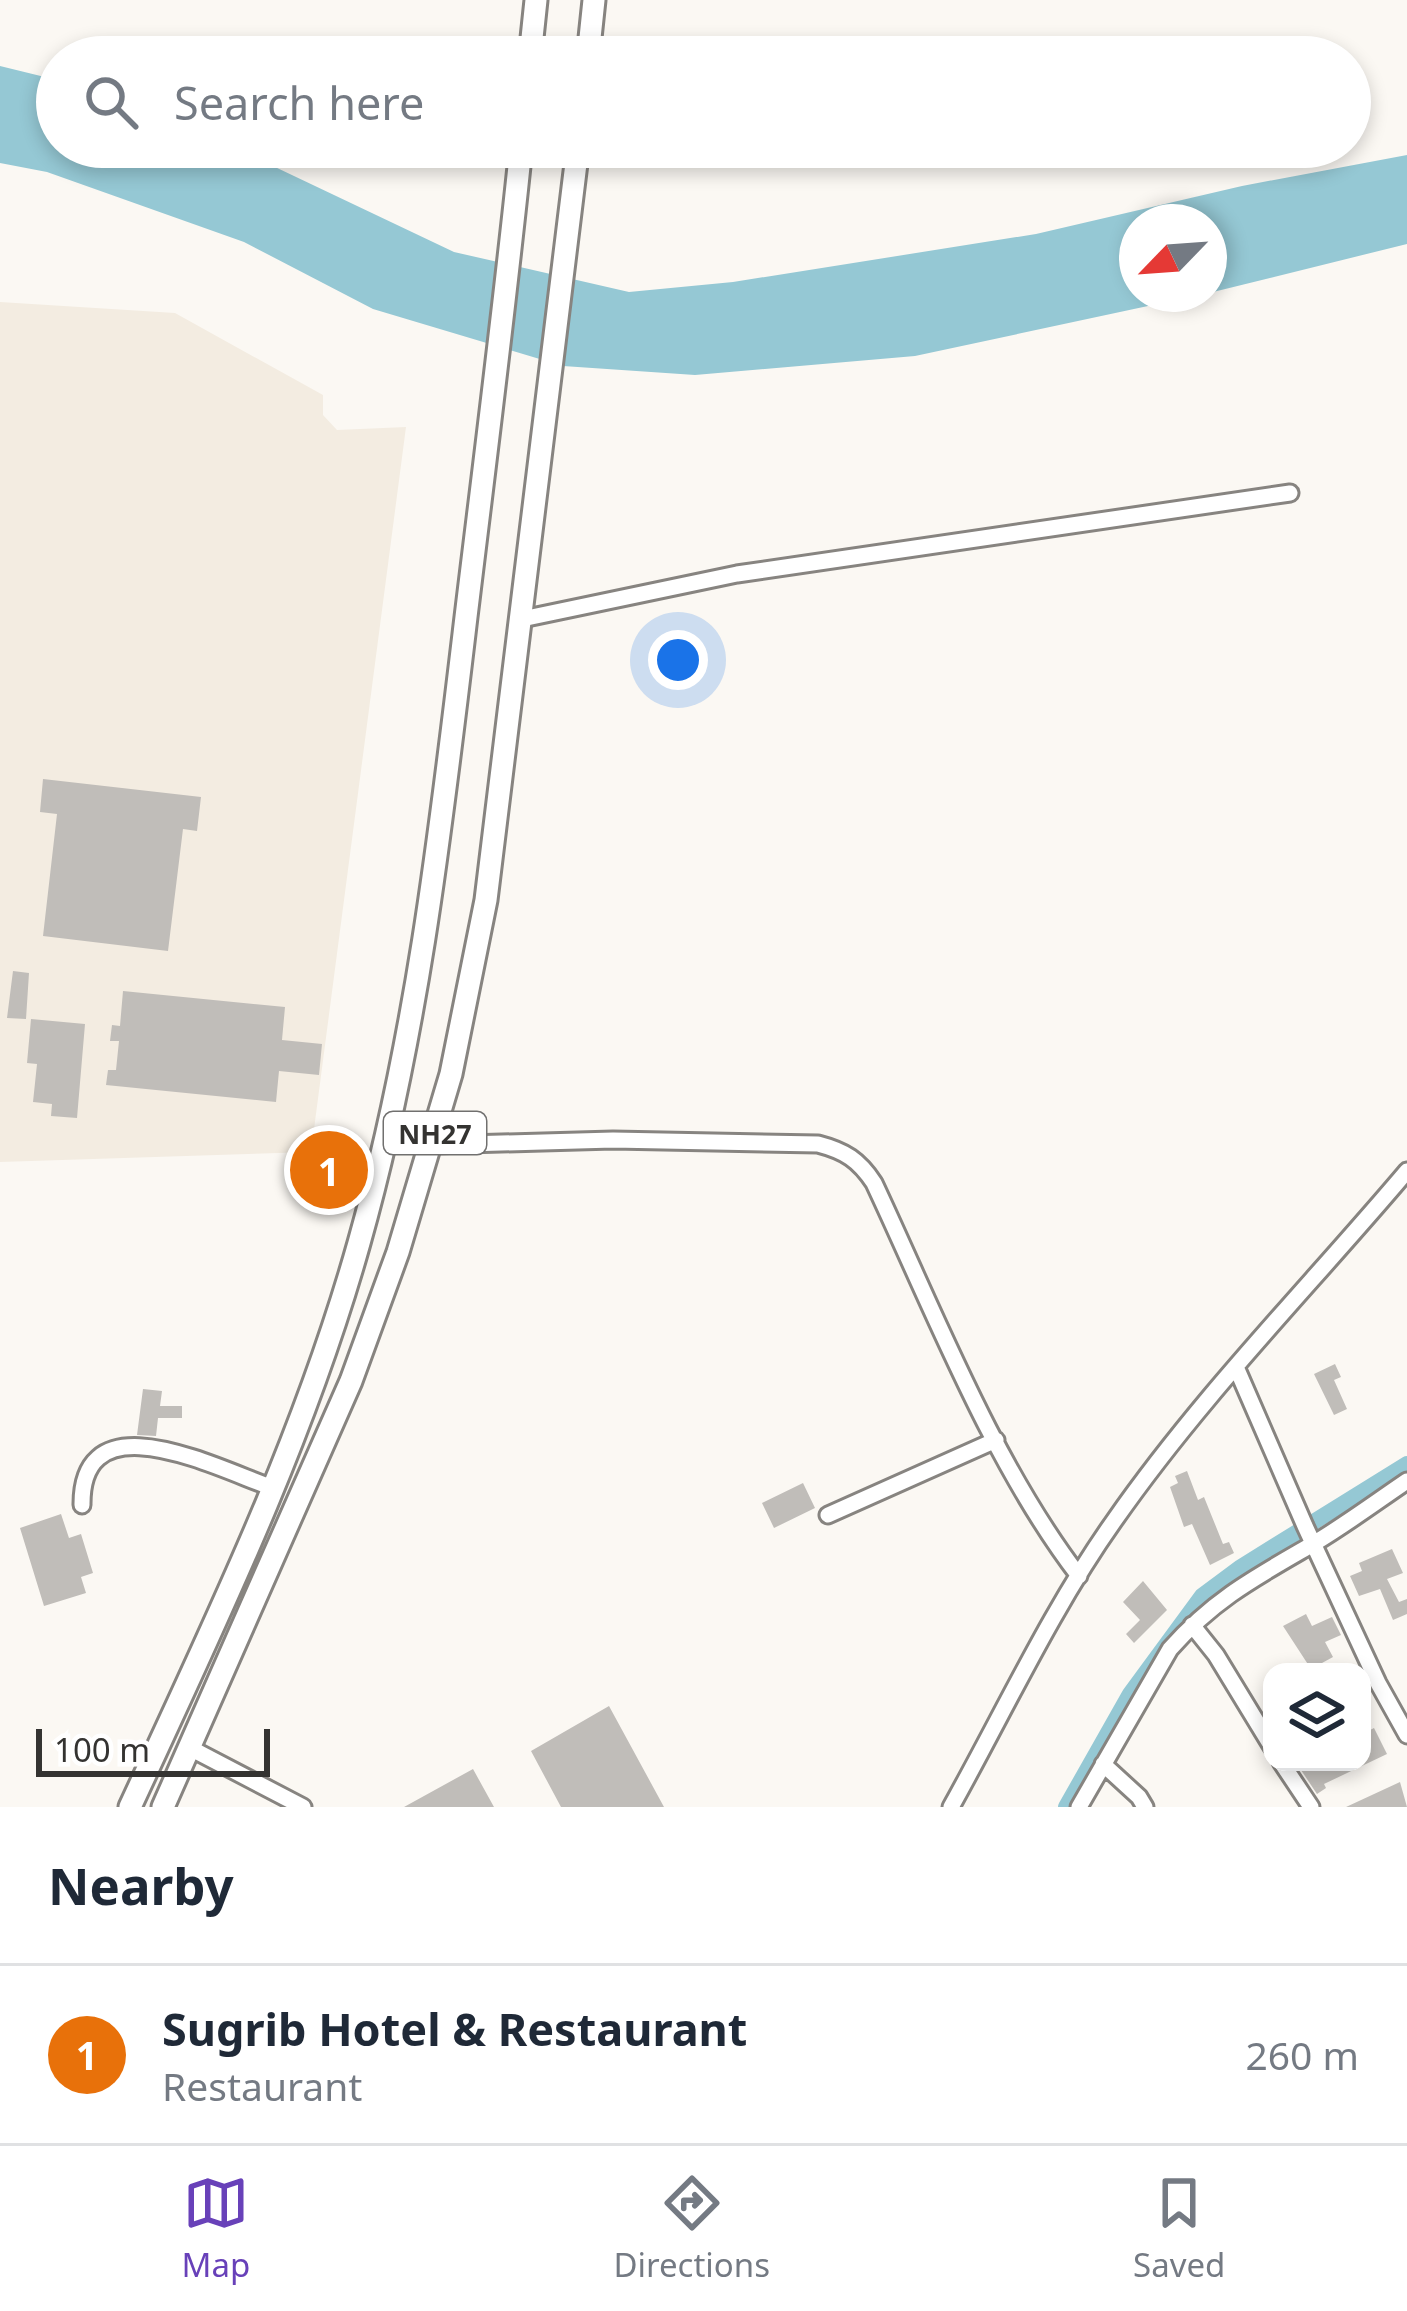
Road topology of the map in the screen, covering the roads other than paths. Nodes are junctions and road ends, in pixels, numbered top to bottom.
1 (536, 0) edge
2 (594, 0) edge
3 (532, 36) edge
4 (590, 36) edge
5 (519, 168) edge
6 (575, 168) edge
7 (1290, 493) dead end
8 (523, 619) junction
9 (432, 1145) junction
10 (1407, 1171) edge
11 (1236, 1367) junction
12 (995, 1439) junction
13 (1407, 1481) edge
14 (273, 1488) junction
15 (82, 1505) dead end
16 (828, 1515) dead end
17 (1313, 1544) junction
18 (1079, 1576) junction
19 (1192, 1625) junction
20 (1263, 1732) edge
21 (1407, 1735) edge
22 (190, 1748) junction
23 (1103, 1765) junction
24 (1287, 1771) edge
25 (130, 1807) edge
26 (163, 1807) edge
27 (303, 1807) edge
28 (951, 1807) edge
29 (1079, 1807) edge
30 (1144, 1807) edge
31 (1311, 1807) edge

1 - 3 highway
2 - 4 highway
5 - 14 highway, NH27
6 - 8 highway, NH27
7 - 8 street
8 - 9 highway, NH27
9 - 12 street
9 - 22 highway, NH27
10 - 11 street
11 - 17 street
11 - 18 street
12 - 16 street
12 - 18 street
13 - 17 street
14 - 15 street
14 - 25 highway, NH27
17 - 19 street
17 - 21 street
18 - 28 street
19 - 20 street
19 - 23 street
22 - 26 highway, NH27
22 - 27 street
23 - 29 street
23 - 30 street
24 - 31 street

